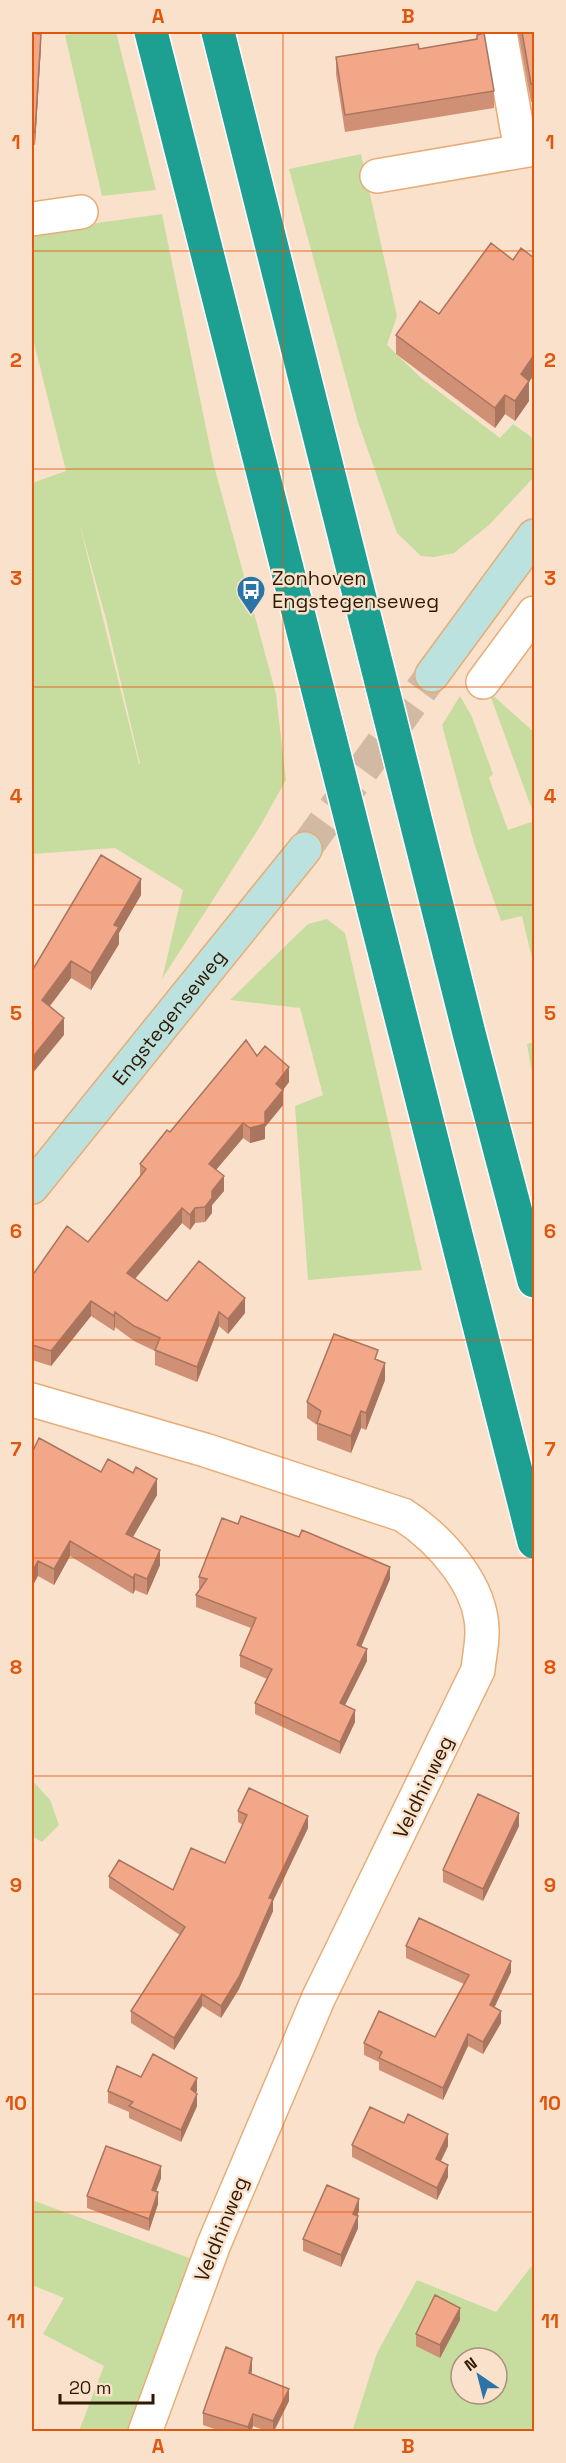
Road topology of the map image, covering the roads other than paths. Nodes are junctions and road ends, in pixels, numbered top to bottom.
1 (151, 32) edge
2 (218, 32) edge
3 (500, 32) edge
4 (527, 150) edge
5 (377, 176) dead end
6 (81, 212) dead end
7 (32, 219) edge
8 (534, 536) edge
9 (534, 614) edge
10 (432, 675) tunnel mouth
11 (483, 682) dead end
12 (305, 849) tunnel mouth
13 (32, 1187) edge
14 (534, 1281) edge
15 (32, 1400) edge
16 (534, 1542) edge
17 (144, 2432) edge

1 - 16 highway
2 - 14 highway
3 - 4 street
4 - 5 street
6 - 7 street
8 - 10 street
9 - 11 street
12 - 13 street, Engstegenseweg
15 - 17 street, Veldhinweg

